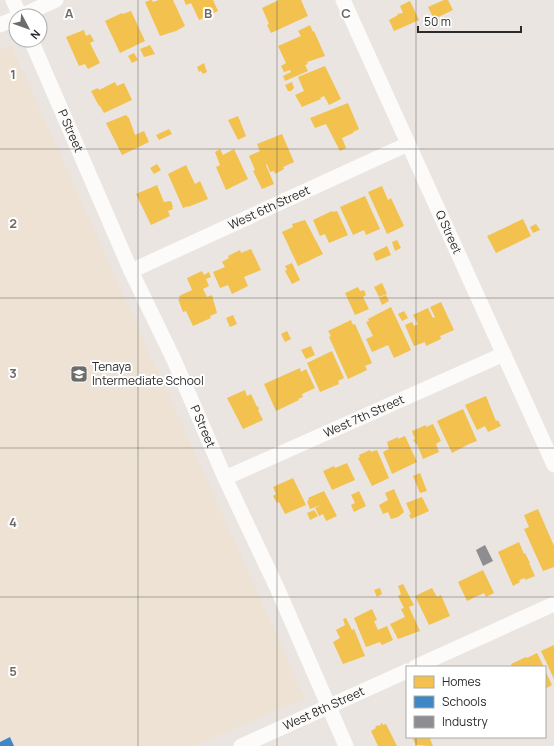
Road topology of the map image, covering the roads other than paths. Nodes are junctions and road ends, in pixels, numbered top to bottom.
1 (56, 0) edge
2 (343, 0) edge
3 (38, 8) edge
4 (34, 48) edge
5 (408, 144) junction
6 (131, 271) junction
7 (504, 354) junction
8 (554, 465) edge
9 (225, 478) junction
10 (554, 604) edge
11 (418, 666) edge
12 (406, 671) edge
13 (328, 707) junction
14 (241, 746) edge
15 (346, 746) edge

1 - 3 street
2 - 5 street, Q Street
4 - 6 street, P Street
5 - 6 street, West 6th Street
5 - 7 street, Q Street
6 - 9 street, P Street
7 - 8 street, Q Street
7 - 9 street, West 7th Street
9 - 13 street, P Street
10 - 11 street
12 - 13 street, West 8th Street
13 - 14 street, West 8th Street
13 - 15 street, P Street

